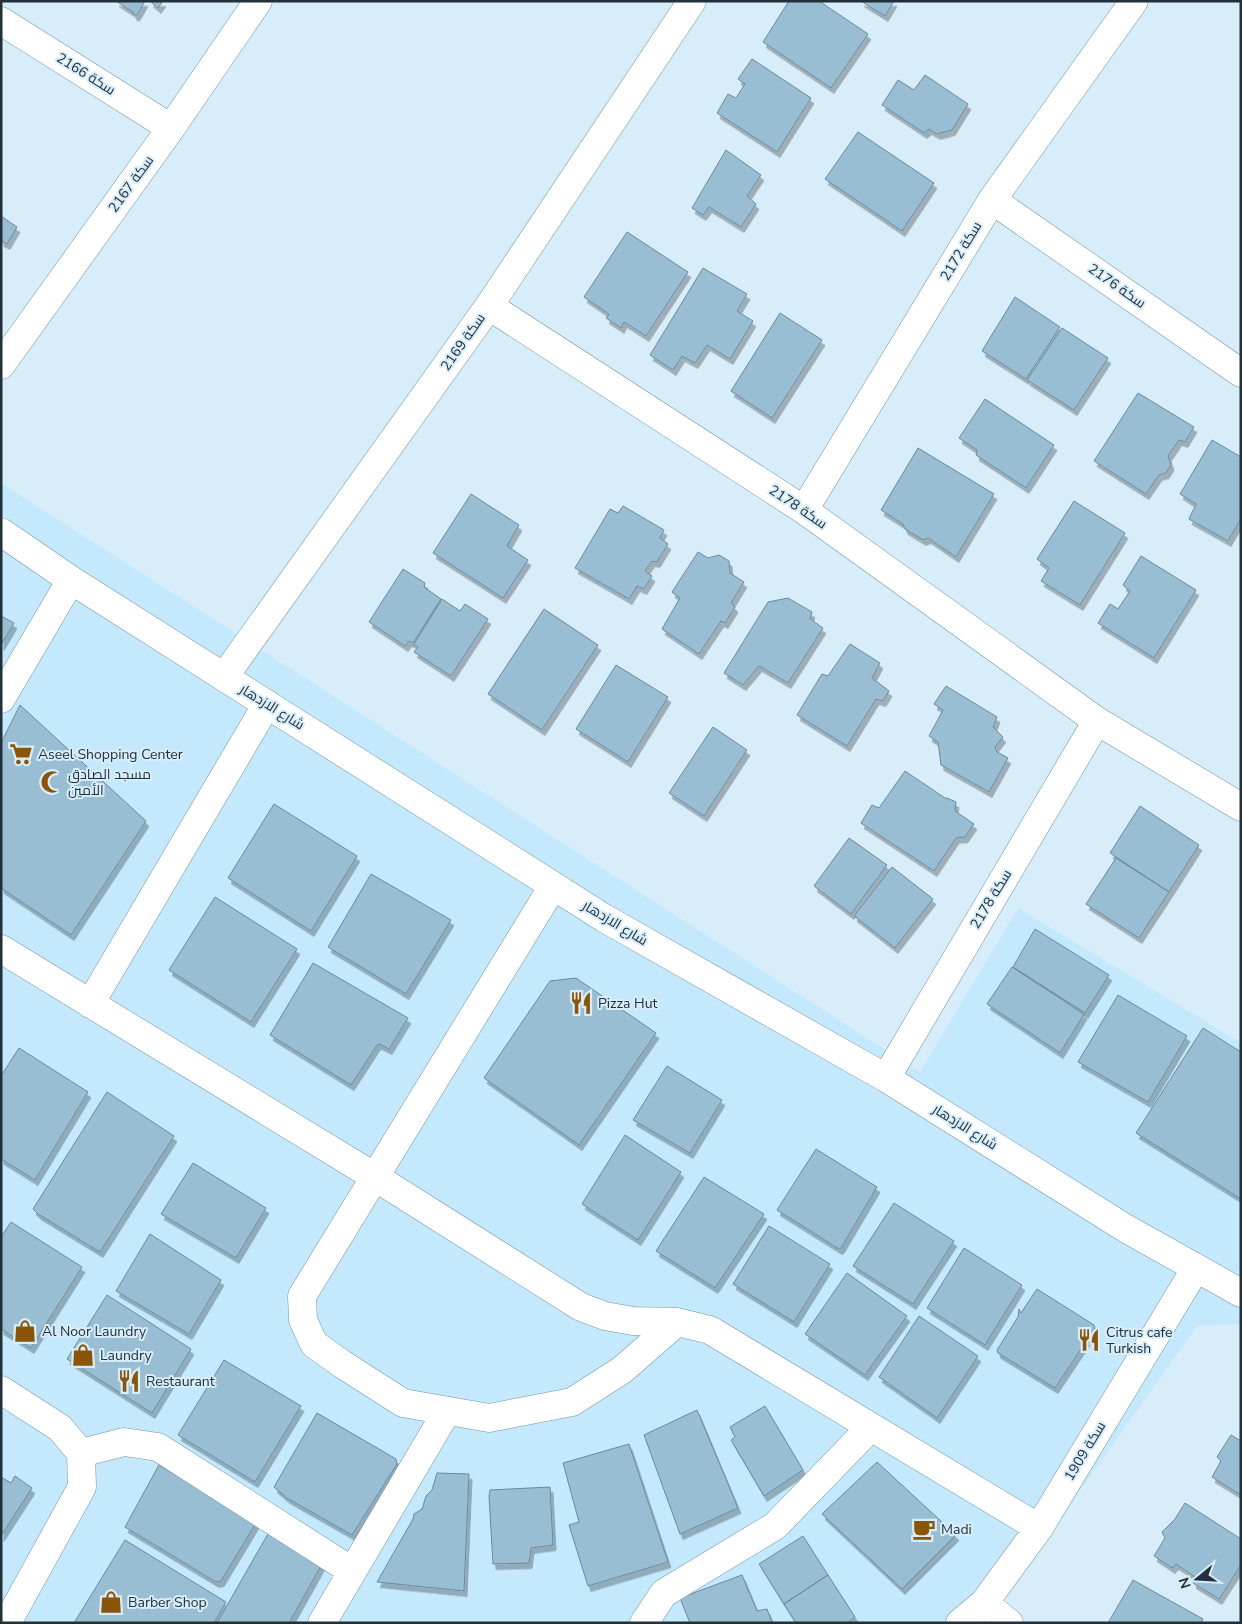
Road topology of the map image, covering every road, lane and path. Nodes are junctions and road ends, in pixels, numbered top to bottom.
1 (258, 1) edge
2 (692, 1) edge
3 (1134, 1) edge
4 (1, 21) edge
5 (171, 128) junction
6 (992, 200) junction
7 (488, 306) junction
8 (1, 365) edge
9 (1241, 373) edge
10 (804, 510) junction
11 (1, 532) edge
12 (71, 580) junction
13 (224, 677) junction
14 (1, 699) edge
15 (268, 704) junction
16 (1097, 721) junction
17 (1241, 807) edge
18 (553, 886) junction
19 (1, 950) edge
20 (90, 1004) junction
21 (886, 1078) junction
22 (375, 1177) junction
23 (1196, 1268) junction
24 (1241, 1293) edge
25 (677, 1322) junction
26 (1, 1390) edge
27 (447, 1411) junction
28 (871, 1427) junction
29 (81, 1453) junction
30 (1039, 1528) junction
31 (352, 1572) junction
32 (984, 1603) junction
33 (7, 1623) edge
34 (322, 1623) edge
35 (644, 1623) edge
36 (960, 1623) edge
37 (1009, 1623) edge

1 - 5 street, سكة 2167
2 - 7 street, سكة 2169
3 - 6 street, سكة 2172
4 - 5 street, سكة 2166
5 - 8 street, سكة 2167
6 - 9 street, سكة 2176
6 - 10 street, سكة 2172
7 - 10 street, سكة 2178
7 - 13 street, سكة 2169
10 - 16 street, سكة 2178
11 - 12 street, شارع الازدهار
12 - 13 street, شارع الازدهار
12 - 14 street
13 - 15 street, شارع الازدهار
15 - 18 street, شارع الازدهار
15 - 20 street
16 - 17 street, سكة 2178
16 - 21 street, سكة 2178
18 - 21 street, شارع الازدهار
18 - 22 street
19 - 20 street
20 - 22 street
21 - 23 street, شارع الازدهار
22 - 25 street
22 - 27 street
23 - 24 street, شارع الازدهار
23 - 30 street, سكة 1909
25 - 27 street
25 - 28 street
26 - 29 street
27 - 31 street
28 - 30 street
28 - 35 street
29 - 31 street
29 - 33 street
30 - 32 street, سكة 1909
31 - 34 street
32 - 36 street, سكة 1909
32 - 37 street

